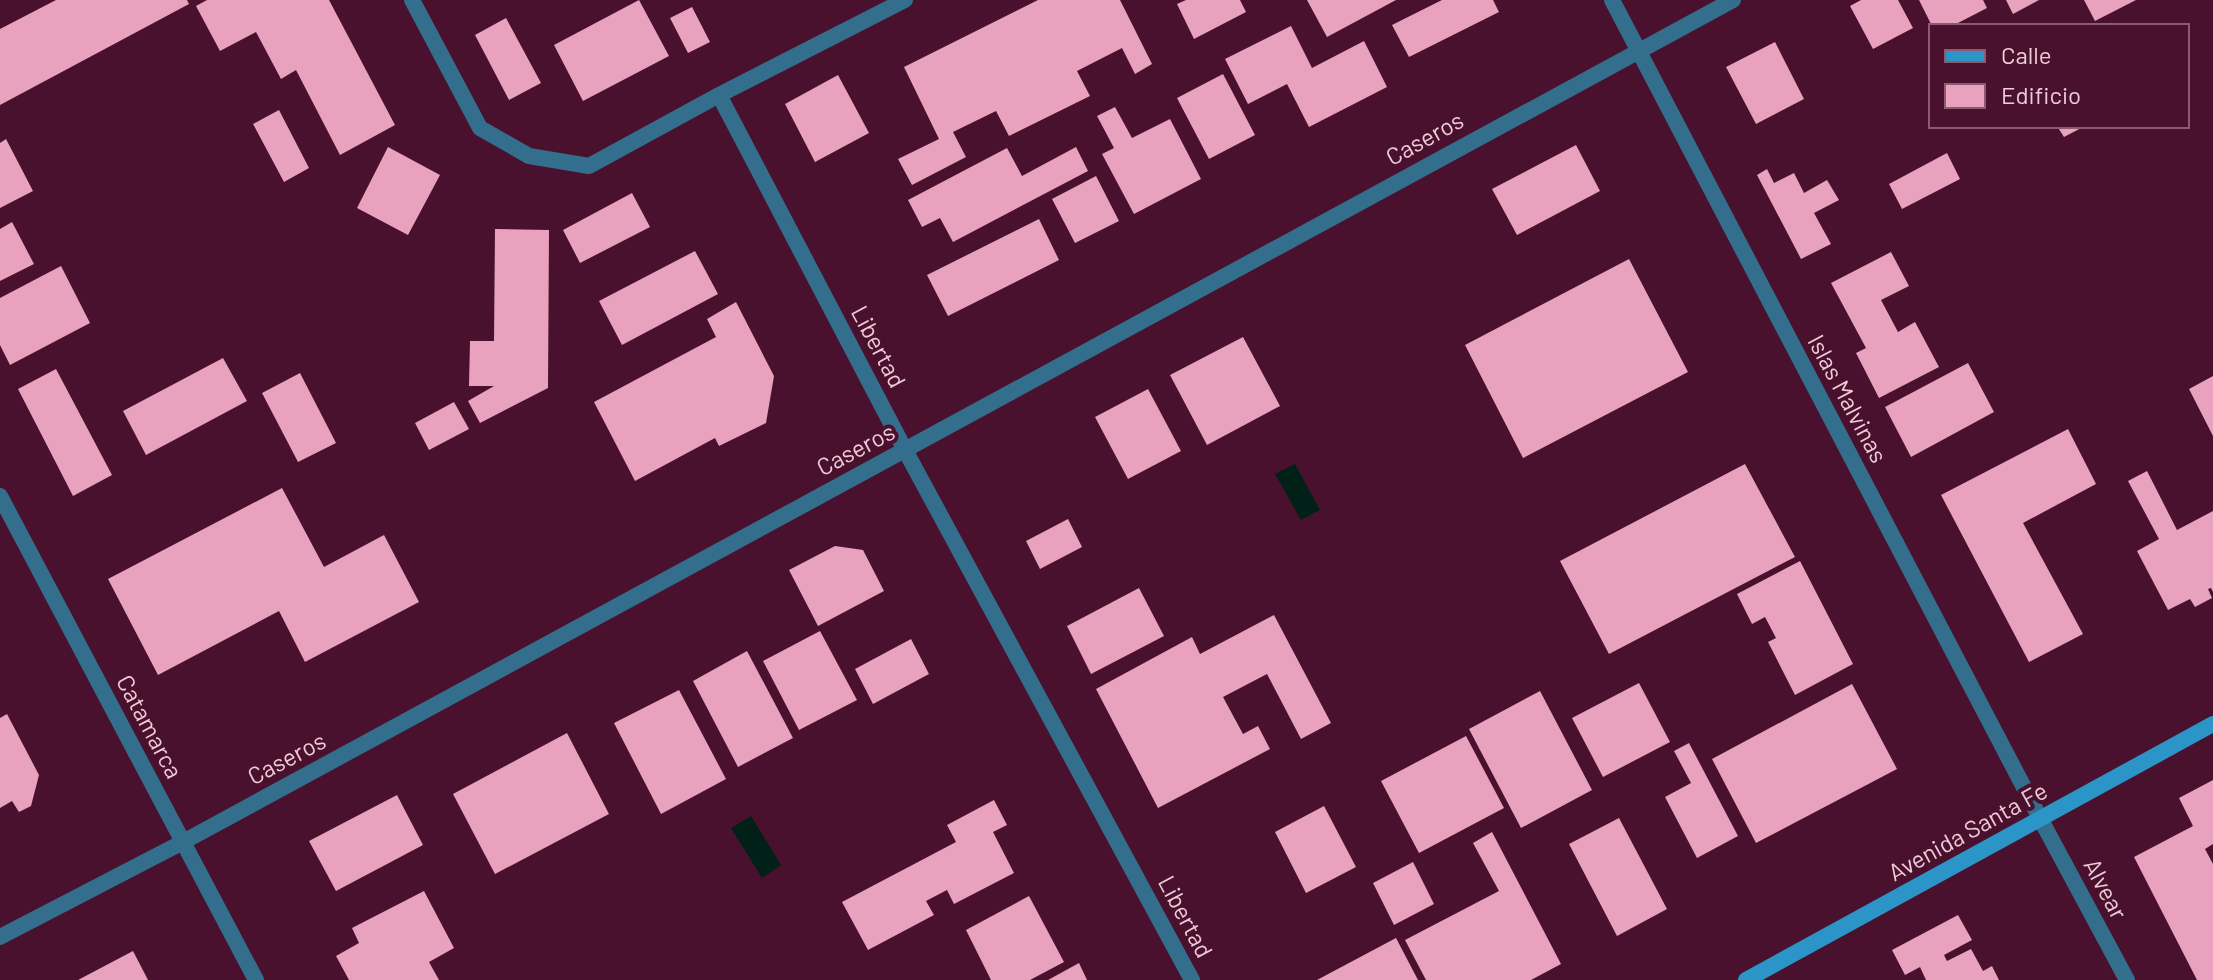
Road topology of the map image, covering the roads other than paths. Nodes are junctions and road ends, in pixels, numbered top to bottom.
1 (412, 0) edge
2 (905, 0) edge
3 (1612, 0) edge
4 (1733, 0) edge
5 (1638, 51) junction
6 (719, 95) junction
7 (905, 450) junction
8 (0, 496) edge
9 (2213, 724) edge
10 (2041, 820) junction
11 (183, 842) junction
12 (0, 937) edge
13 (256, 980) edge
14 (1192, 980) edge
15 (1746, 980) edge
16 (2127, 980) edge

1 - 6 street
2 - 6 street
3 - 5 street, Islas Malvinas
4 - 5 street, Caseros
5 - 7 street, Caseros
5 - 10 street, Islas Malvinas
6 - 7 street, Libertad
7 - 11 street, Caseros
7 - 14 street, Libertad
8 - 11 street, Catamarca
9 - 10 main road, Avenida Santa Fe
10 - 15 main road, Avenida Santa Fe
10 - 16 street, Alvear
11 - 12 street, Caseros
11 - 13 street, Catamarca

